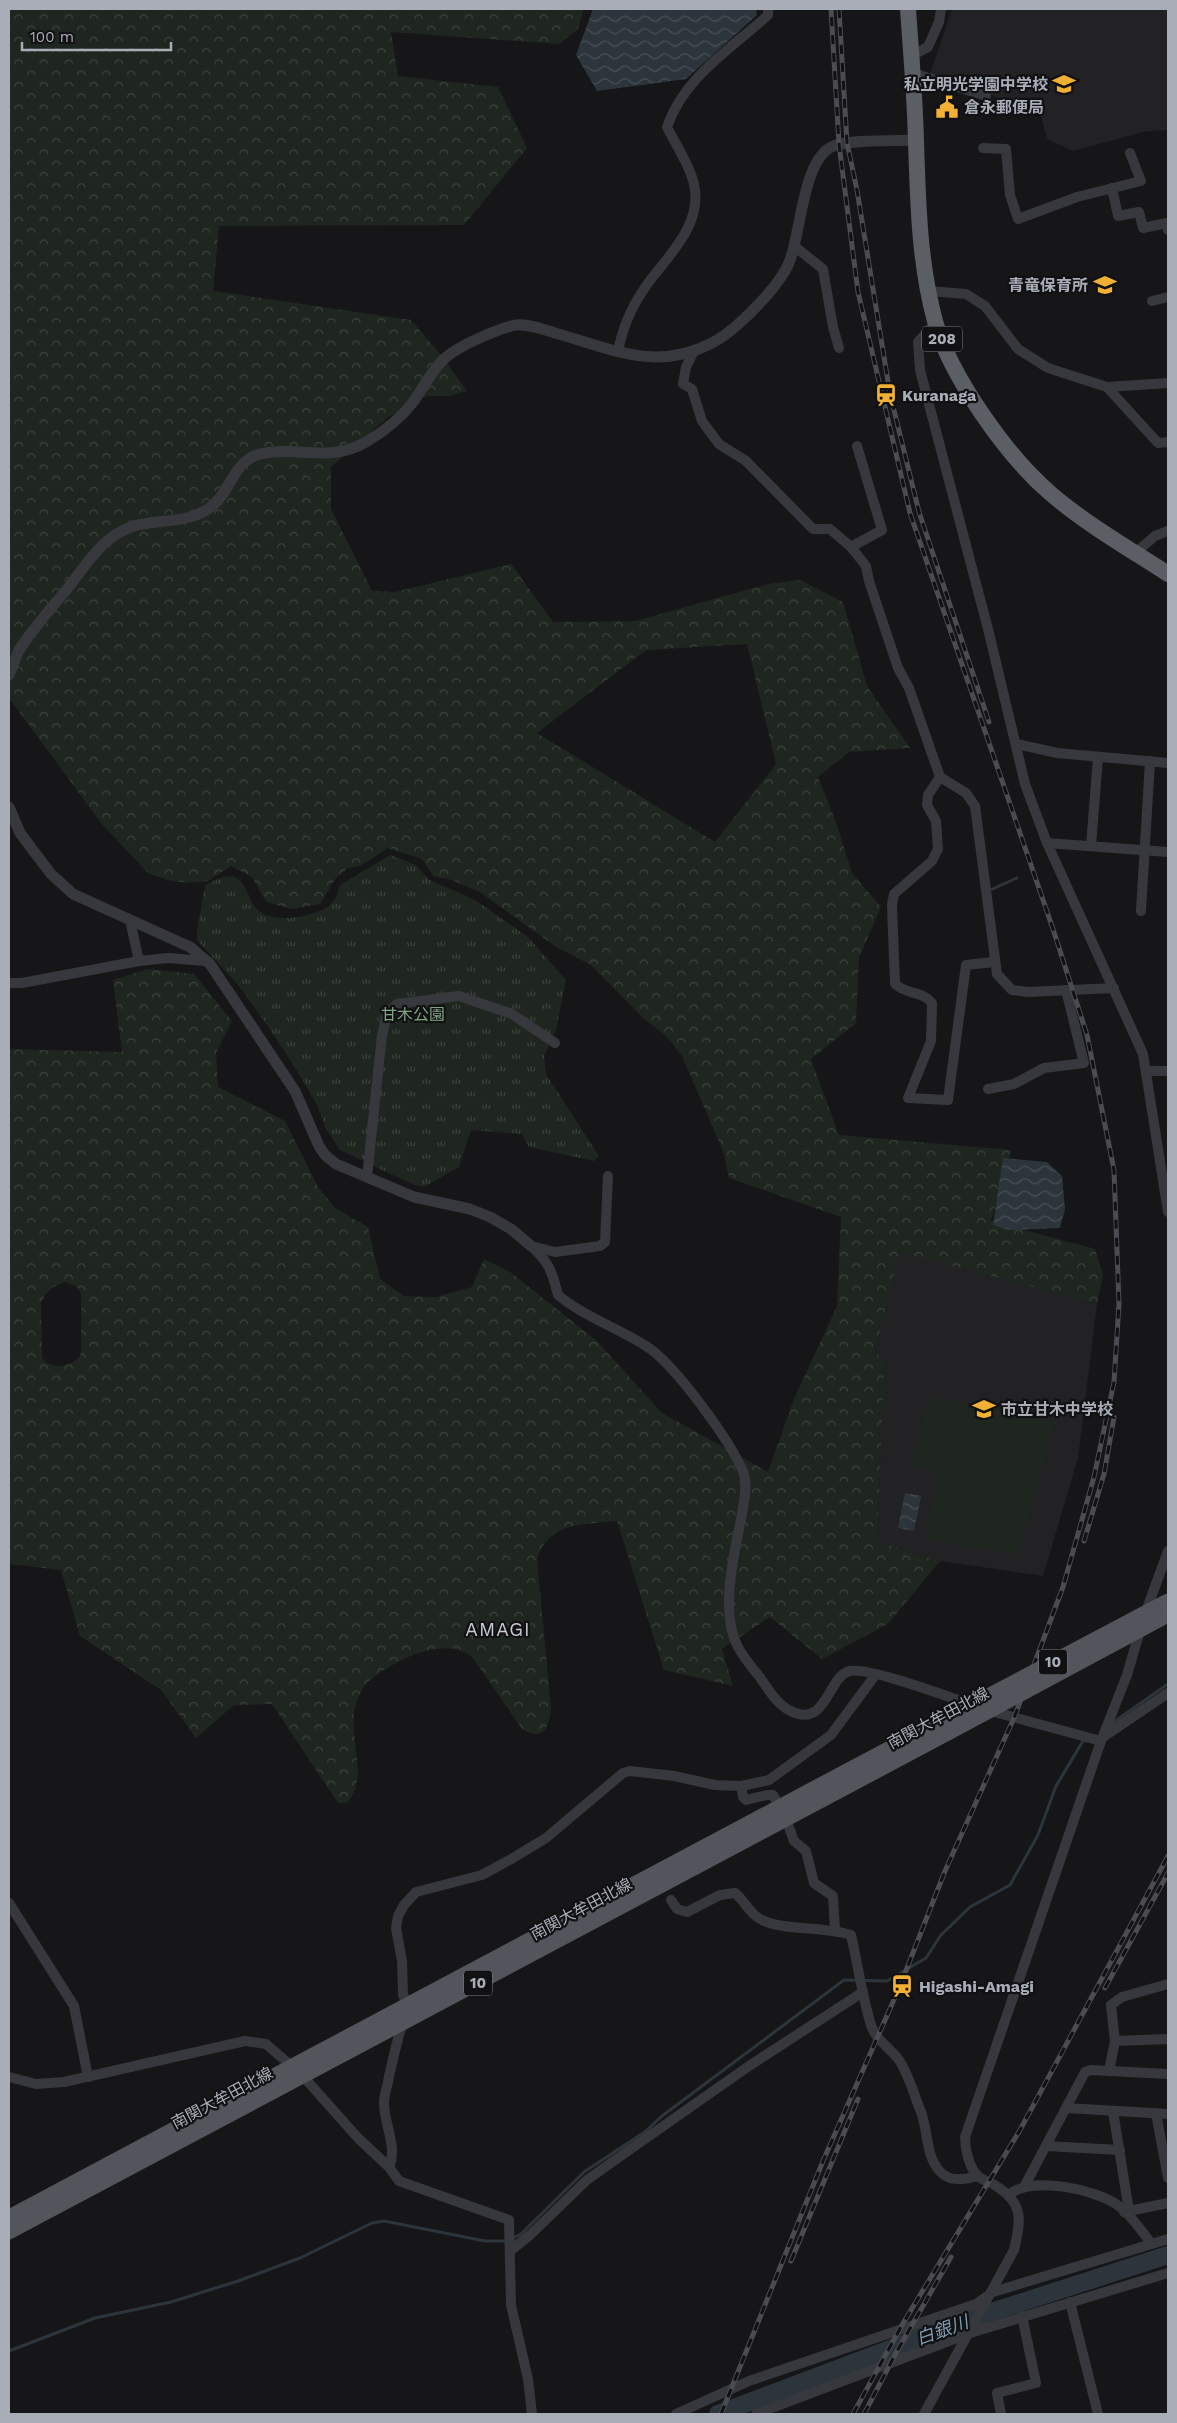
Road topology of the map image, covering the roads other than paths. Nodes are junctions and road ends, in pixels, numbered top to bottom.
1 (768, 9) edge
2 (908, 9) edge
3 (940, 9) edge
4 (911, 56) junction
5 (913, 73) junction
6 (986, 96) dead end
7 (916, 140) junction
8 (983, 148) dead end
9 (1130, 153) dead end
10 (1112, 188) junction
11 (1168, 230) edge
12 (794, 246) junction
13 (929, 291) junction
14 (1168, 297) edge
15 (1152, 301) dead end
16 (935, 323) junction
17 (840, 348) dead end
18 (694, 351) junction
19 (618, 352) junction
20 (1168, 383) edge
21 (1107, 386) junction
22 (1168, 442) edge
23 (856, 446) dead end
24 (1168, 530) edge
25 (851, 547) junction
26 (1135, 553) junction
27 (1168, 574) edge
28 (9, 675) edge
29 (1016, 744) junction
30 (1098, 757) junction
31 (1150, 761) junction
32 (1168, 763) edge
33 (940, 777) junction
34 (9, 807) edge
35 (1047, 842) junction
36 (1091, 846) junction
37 (1145, 851) junction
38 (1168, 852) edge
39 (1141, 911) dead end
40 (130, 920) junction
41 (138, 961) junction
42 (205, 961) junction
43 (994, 962) junction
44 (9, 983) edge
45 (1114, 988) junction
46 (1066, 990) junction
47 (555, 1043) dead end
48 (1146, 1071) junction
49 (1168, 1071) edge
50 (988, 1089) dead end
51 (608, 1176) dead end
52 (367, 1177) junction
53 (1168, 1212) edge
54 (530, 1245) junction
55 (1168, 1551) edge
56 (1168, 1601) edge
57 (1168, 1615) edge
58 (876, 1674) junction
59 (1168, 1693) edge
60 (943, 1728) junction
61 (1102, 1739) junction
62 (741, 1786) junction
63 (783, 1813) junction
64 (671, 1900) dead end
65 (9, 1903) edge
66 (835, 1930) junction
67 (1168, 1984) edge
68 (863, 1992) junction
69 (409, 2006) junction
70 (401, 2024) junction
71 (1168, 2038) edge
72 (1116, 2041) junction
73 (296, 2071) junction
74 (1109, 2071) junction
75 (1168, 2074) edge
76 (9, 2077) edge
77 (88, 2077) junction
78 (1066, 2108) junction
79 (1113, 2111) junction
80 (1156, 2113) junction
81 (1168, 2114) edge
82 (1046, 2146) junction
83 (1120, 2150) junction
84 (389, 2167) junction
85 (977, 2176) junction
86 (1168, 2178) edge
87 (1024, 2187) junction
88 (1010, 2194) junction
89 (1168, 2203) edge
90 (1127, 2211) junction
91 (9, 2217) edge
92 (9, 2232) edge
93 (1168, 2239) edge
94 (1152, 2244) junction
95 (510, 2251) junction
96 (1168, 2273) edge
97 (990, 2296) junction
98 (1070, 2302) junction
99 (1022, 2316) junction
100 (972, 2329) junction
101 (532, 2414) edge
102 (676, 2414) edge
103 (756, 2414) edge
104 (924, 2414) edge
105 (1001, 2414) edge
106 (1098, 2414) edge

1 - 19 street
2 - 4 highway, 208
3 - 4 street
4 - 5 highway, 208
5 - 6 street
5 - 7 highway, 208
7 - 12 street
7 - 13 highway, 208
8 - 10 street
9 - 10 street
10 - 11 street
12 - 17 street
12 - 18 street
13 - 16 highway, 208
13 - 21 street
14 - 15 street
16 - 26 highway, 208
16 - 29 street
18 - 19 street
18 - 25 street
19 - 28 street
20 - 21 street
21 - 22 street
23 - 25 street
24 - 26 street
25 - 33 street
26 - 27 highway, 208
29 - 30 street
29 - 35 street
30 - 31 street
30 - 36 street
31 - 32 street
31 - 37 street
33 - 43 street
33 - 43 street
34 - 40 street
35 - 36 street
35 - 45 street
36 - 37 street
37 - 38 street
37 - 39 street
40 - 41 street
40 - 42 street
41 - 42 street
41 - 44 street
42 - 52 street
43 - 46 street
45 - 46 street
45 - 48 street
46 - 50 street
47 - 52 street
48 - 49 street
48 - 53 street
51 - 54 street
52 - 54 street
54 - 58 street
55 - 61 street
56 - 60 main road, 南関大牟田北線 / 10, bridge
57 - 60 main road, 南関大牟田北線 / 10, bridge
58 - 61 street
58 - 62 street
59 - 61 street
60 - 63 main road, 南関大牟田北線 / 10
61 - 85 street
62 - 63 street
62 - 69 street
63 - 66 street
63 - 69 main road, 南関大牟田北線 / 10
63 - 70 main road, 南関大牟田北線 / 10
64 - 66 street
65 - 77 street
66 - 68 street
67 - 72 street
68 - 85 street
68 - 95 street
69 - 70 street
69 - 73 main road, 南関大牟田北線 / 10
70 - 73 main road, 南関大牟田北線 / 10
70 - 84 street
71 - 72 street
72 - 74 street
73 - 77 street
73 - 84 street
73 - 91 main road, 南関大牟田北線 / 10
73 - 92 main road, 南関大牟田北線 / 10
74 - 75 street
74 - 78 street
76 - 77 street
78 - 79 street
78 - 82 street
79 - 80 street
79 - 83 street
80 - 81 street
80 - 86 street
82 - 83 street
82 - 87 street
83 - 90 street
84 - 95 street
85 - 88 street
87 - 88 street
87 - 90 street
88 - 97 street
89 - 90 street
90 - 94 street
93 - 94 street
94 - 97 street
95 - 101 street
96 - 98 street
97 - 100 street
97 - 102 street
98 - 99 street
98 - 106 street
99 - 100 street
99 - 105 street
100 - 103 street
100 - 104 street

